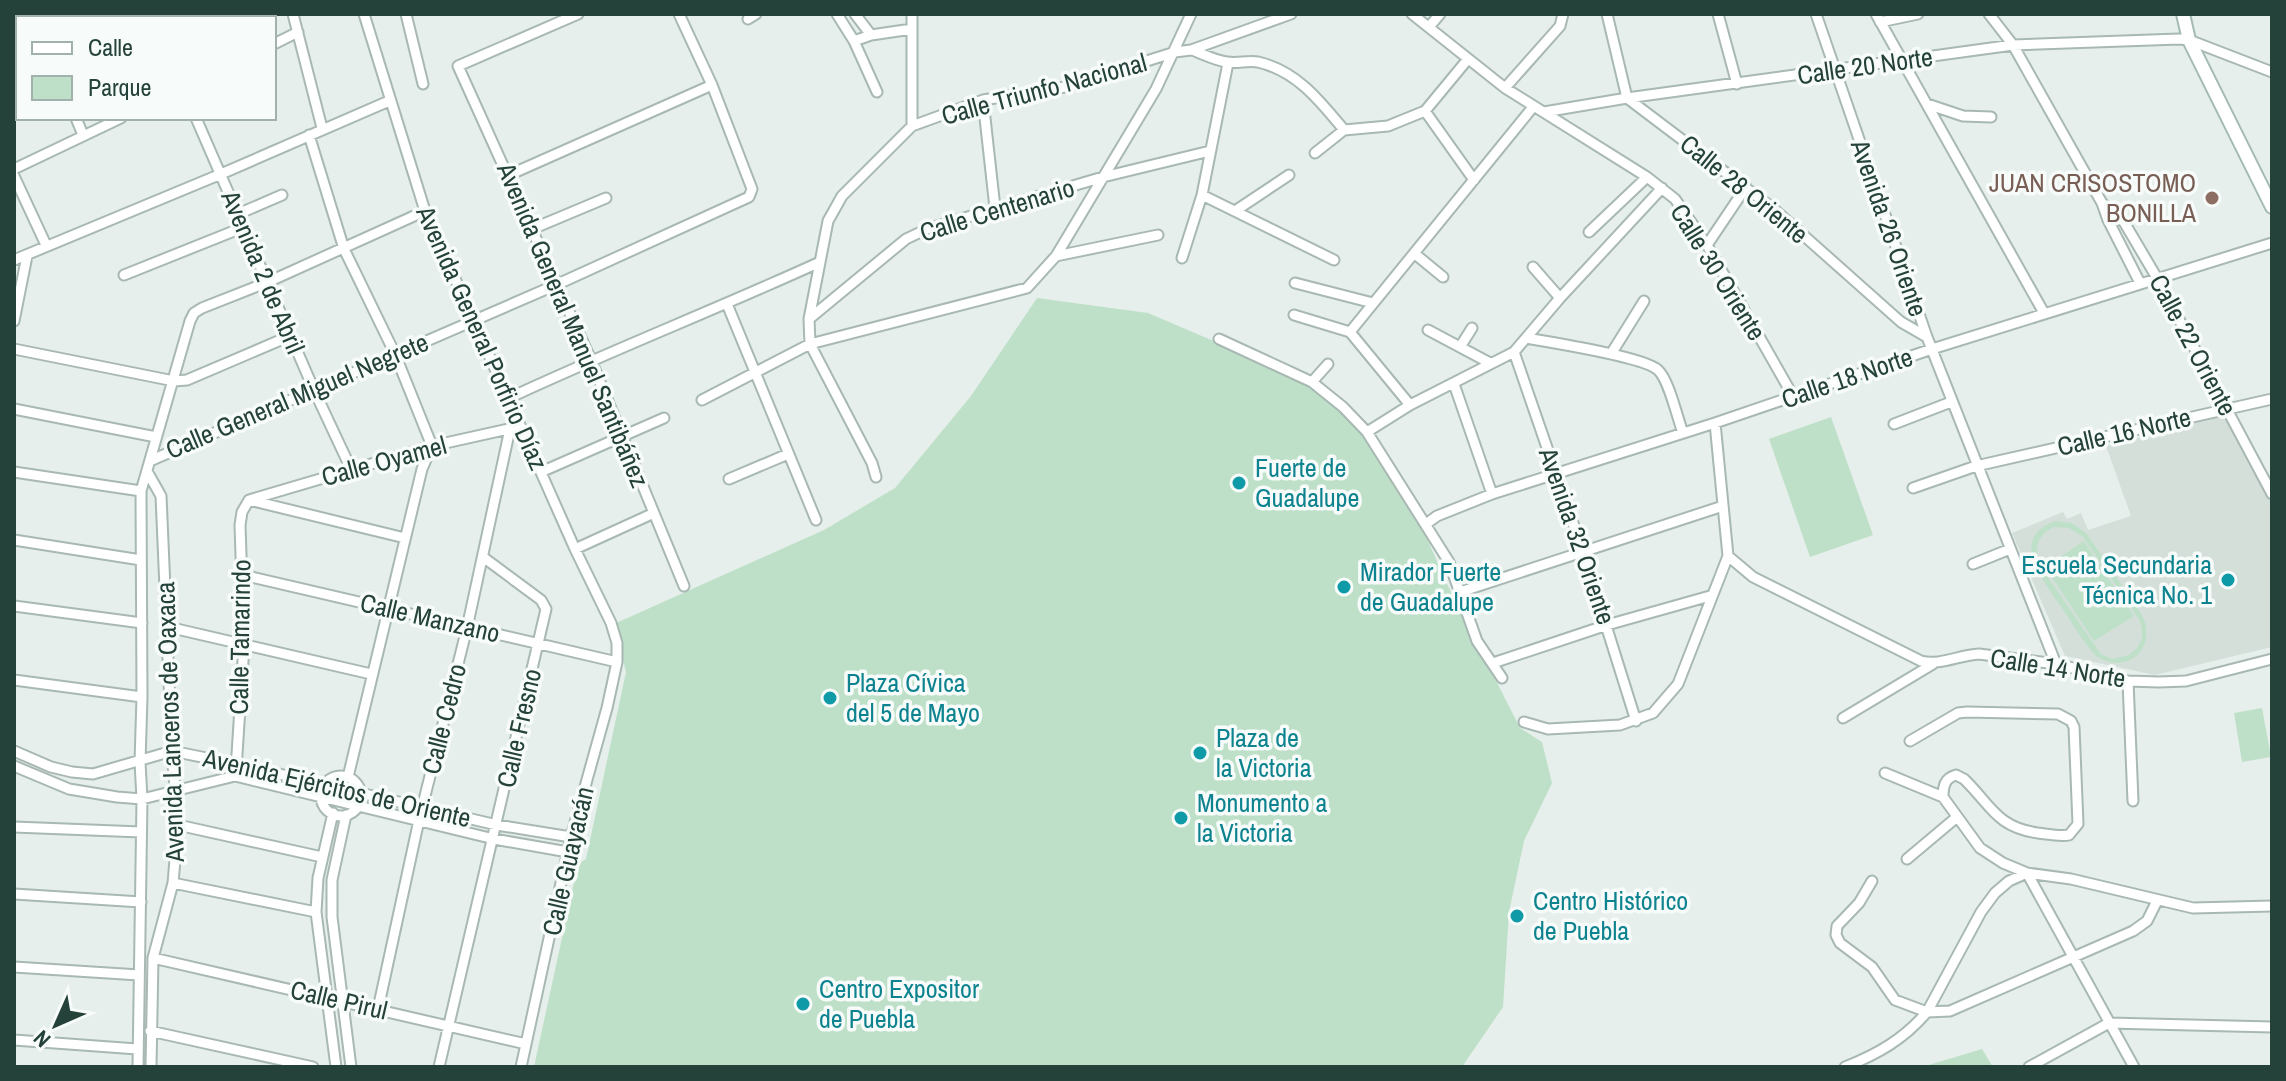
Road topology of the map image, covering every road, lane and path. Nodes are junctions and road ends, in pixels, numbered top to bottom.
1 (293, 14) edge
2 (364, 14) edge
3 (406, 14) edge
4 (578, 14) edge
5 (679, 14) edge
6 (837, 14) edge
7 (855, 14) edge
8 (912, 14) edge
9 (1191, 14) edge
10 (1291, 14) edge
11 (1412, 14) edge
12 (1440, 14) edge
13 (1607, 14) edge
14 (1718, 14) edge
15 (1816, 14) edge
16 (1918, 14) edge
17 (1989, 14) edge
18 (2183, 14) edge
19 (1564, 16) edge
20 (1878, 18) edge
21 (1429, 27) junction
22 (912, 29) junction
23 (298, 32) junction
24 (871, 35) junction
25 (2189, 40) junction
26 (854, 41) junction
27 (276, 43) edge
28 (2013, 45) junction
29 (1191, 50) junction
30 (1175, 52) junction
31 (1468, 59) junction
32 (1902, 60) junction
33 (1228, 63) junction
34 (1836, 70) junction
35 (2272, 72) edge
36 (423, 84) dead end
37 (1737, 84) junction
38 (712, 85) junction
39 (1505, 88) junction
40 (877, 92) dead end
41 (1627, 98) junction
42 (983, 100) junction
43 (389, 101) junction
44 (1927, 104) junction
45 (1533, 107) junction
46 (1425, 111) junction
47 (1544, 112) junction
48 (1991, 117) dead end
49 (77, 120) edge
50 (117, 120) edge
51 (197, 120) edge
52 (912, 126) junction
53 (322, 128) junction
54 (1344, 130) junction
55 (83, 135) junction
56 (309, 135) junction
57 (1210, 151) junction
58 (1315, 153) dead end
59 (14, 169) edge
60 (221, 174) junction
61 (509, 175) junction
62 (1289, 175) dead end
63 (14, 176) edge
64 (1103, 177) junction
65 (1647, 177) junction
66 (1474, 180) junction
67 (1746, 187) junction
68 (1662, 188) junction
69 (282, 195) dead end
70 (1202, 195) junction
71 (606, 198) dead end
72 (2102, 203) junction
73 (2272, 207) edge
74 (995, 208) junction
75 (425, 211) junction
76 (1235, 211) junction
77 (238, 214) junction
78 (244, 227) junction
79 (532, 229) junction
80 (1589, 232) dead end
81 (1158, 235) dead end
82 (2272, 243) edge
83 (46, 245) junction
84 (1707, 245) junction
85 (344, 249) junction
86 (1415, 254) junction
87 (27, 256) junction
88 (1056, 256) junction
89 (1182, 258) dead end
90 (14, 260) edge
91 (1334, 260) dead end
92 (820, 262) junction
93 (1533, 267) dead end
94 (124, 275) dead end
95 (1443, 277) dead end
96 (2157, 278) junction
97 (268, 282) junction
98 (1295, 283) dead end
99 (2140, 283) junction
100 (558, 284) junction
101 (16, 294) edge
102 (1560, 298) junction
103 (1644, 301) dead end
104 (1373, 303) junction
105 (727, 304) junction
106 (2044, 313) junction
107 (1294, 315) dead end
108 (809, 319) junction
109 (473, 320) junction
110 (14, 321) edge
111 (1472, 328) dead end
112 (1428, 330) dead end
113 (1350, 332) junction
114 (290, 336) junction
115 (1927, 337) junction
116 (1526, 338) junction
117 (1219, 339) dead end
118 (810, 344) junction
119 (1460, 347) junction
120 (14, 349) edge
121 (1932, 349) junction
122 (1514, 352) junction
123 (395, 354) junction
124 (1611, 354) junction
125 (591, 360) junction
126 (1490, 363) junction
127 (1328, 364) dead end
128 (755, 374) junction
129 (174, 381) junction
130 (1312, 382) junction
131 (1454, 384) junction
132 (314, 390) junction
133 (1793, 396) junction
134 (509, 398) junction
135 (2272, 399) edge
136 (702, 400) dead end
137 (1951, 402) junction
138 (1410, 405) junction
139 (14, 409) edge
140 (2227, 409) junction
141 (664, 418) dead end
142 (1715, 423) junction
143 (1894, 424) dead end
144 (515, 427) junction
145 (1367, 432) junction
146 (1683, 433) junction
147 (622, 436) junction
148 (156, 437) junction
149 (432, 446) junction
150 (788, 454) junction
151 (152, 460) junction
152 (1976, 466) junction
153 (351, 469) junction
154 (14, 472) edge
155 (541, 472) junction
156 (148, 473) junction
157 (1557, 474) junction
158 (876, 477) dead end
159 (729, 479) dead end
160 (1913, 488) dead end
161 (141, 491) junction
162 (1492, 494) junction
163 (2272, 494) edge
164 (249, 500) junction
165 (1723, 506) junction
166 (654, 513) junction
167 (816, 520) dead end
168 (1426, 524) junction
169 (405, 538) junction
170 (14, 540) edge
171 (575, 549) junction
172 (2010, 549) junction
173 (1583, 552) junction
174 (1728, 556) junction
175 (483, 557) junction
176 (141, 560) junction
177 (1973, 564) dead end
178 (243, 575) junction
179 (684, 586) dead end
180 (1460, 592) junction
181 (1710, 596) junction
182 (14, 606) edge
183 (387, 608) junction
184 (142, 623) junction
185 (1607, 625) junction
186 (168, 627) junction
187 (467, 628) junction
188 (538, 644) junction
189 (244, 645) junction
190 (618, 659) junction
191 (2272, 659) edge
192 (1493, 663) junction
193 (1933, 664) junction
194 (2056, 664) junction
195 (371, 674) junction
196 (1502, 678) dead end
197 (14, 680) edge
198 (2128, 681) junction
199 (142, 697) junction
200 (1843, 718) dead end
201 (1636, 721) junction
202 (1524, 722) dead end
203 (1910, 741) dead end
204 (14, 751) edge
205 (172, 751) junction
206 (140, 762) junction
207 (236, 764) junction
208 (14, 766) edge
209 (1885, 773) dead end
210 (235, 776) junction
211 (348, 777) junction
212 (325, 784) junction
213 (175, 790) junction
214 (361, 793) junction
215 (1943, 797) junction
216 (322, 798) junction
217 (142, 799) junction
218 (2133, 801) dead end
219 (358, 806) junction
220 (422, 806) junction
221 (333, 813) junction
222 (346, 815) junction
223 (1957, 817) junction
224 (419, 820) junction
225 (178, 825) junction
226 (497, 825) junction
227 (14, 827) edge
228 (141, 832) junction
229 (571, 837) junction
230 (494, 839) junction
231 (568, 852) junction
232 (322, 857) junction
233 (1907, 859) dead end
234 (2027, 873) junction
235 (318, 878) junction
236 (332, 880) junction
237 (1872, 881) dead end
238 (173, 883) junction
239 (14, 894) edge
240 (2157, 901) junction
241 (141, 902) junction
242 (2272, 906) edge
243 (316, 912) junction
244 (153, 958) junction
245 (2074, 958) junction
246 (14, 967) edge
247 (139, 975) junction
248 (329, 998) junction
249 (343, 1001) junction
250 (378, 1009) junction
251 (1927, 1012) junction
252 (2109, 1023) junction
253 (449, 1026) junction
254 (2272, 1027) edge
255 (150, 1031) junction
256 (14, 1040) edge
257 (526, 1044) junction
258 (137, 1049) junction
259 (138, 1067) edge
260 (151, 1067) edge
261 (313, 1067) edge
262 (336, 1067) edge
263 (351, 1067) edge
264 (439, 1067) edge
265 (521, 1067) edge
266 (1845, 1067) edge
267 (2029, 1067) edge
268 (2134, 1067) edge

1 - 23 street
2 - 43 street, Avenida General Porfirio Díaz
3 - 36 street
4 - 61 street, Avenida General Manuel Santibáñez
5 - 38 street
6 - 26 street
7 - 24 street
8 - 22 street
9 - 30 street
10 - 29 street
11 - 21 street, Calle 30 Oriente
12 - 21 street
13 - 41 street
14 - 37 street
15 - 34 street, Avenida 26 Oriente
16 - 20 street
17 - 28 street, Calle 22 Oriente
18 - 25 street
19 - 39 street
20 - 32 street
21 - 31 street, Calle 30 Oriente
22 - 24 street
22 - 52 street
23 - 27 street
23 - 53 street
24 - 26 street
25 - 28 street, Calle 20 Norte
25 - 35 street
25 - 73 street
26 - 40 street
28 - 32 street, Calle 20 Norte
28 - 72 street, Calle 22 Oriente
29 - 30 street, Calle Triunfo Nacional
29 - 33 street
30 - 42 street, Calle Triunfo Nacional
30 - 64 street
31 - 39 street, Calle 30 Oriente
31 - 46 street
32 - 34 street, Calle 20 Norte
32 - 44 street
33 - 54 street
33 - 57 street
34 - 37 street, Calle 20 Norte
34 - 115 street, Avenida 26 Oriente
37 - 41 street, Calle 20 Norte
38 - 61 street
38 - 100 street, Calle General Miguel Negrete
39 - 45 street, Calle 30 Oriente
41 - 47 street, Calle 20 Norte
41 - 67 street, Calle 28 Oriente
42 - 52 street, Calle Triunfo Nacional
42 - 74 street
43 - 53 street
43 - 75 street, Avenida General Porfirio Díaz
44 - 48 street
44 - 106 street
45 - 47 street, Calle 30 Oriente
45 - 66 street
46 - 54 street
46 - 66 street
47 - 65 street, Calle 30 Oriente
49 - 55 street
50 - 55 street
51 - 60 street, Avenida 2 de Abril
52 - 92 street
53 - 56 street
54 - 58 street
55 - 59 street
56 - 60 street
56 - 85 street
57 - 64 street, Calle Centenario
57 - 70 street
60 - 77 street, Avenida 2 de Abril
60 - 83 street
61 - 79 street, Avenida General Manuel Santibáñez
62 - 76 street
63 - 83 street
64 - 74 street, Calle Centenario
64 - 88 street
65 - 68 street, Calle 30 Oriente
65 - 80 street
66 - 86 street
67 - 84 street
67 - 115 street, Calle 28 Oriente
68 - 84 street, Calle 30 Oriente
68 - 102 street
69 - 77 street
70 - 76 street
70 - 89 street
71 - 79 street
72 - 96 street, Calle 22 Oriente
72 - 99 street, Calle 22 Oriente
74 - 108 street, Calle Centenario
75 - 85 street
75 - 109 street, Avenida General Porfirio Díaz
76 - 91 street
77 - 78 street, Avenida 2 de Abril
78 - 94 street
78 - 97 street, Avenida 2 de Abril
79 - 100 street, Avenida General Manuel Santibáñez
81 - 88 street
82 - 96 street, Calle 18 Norte
83 - 87 street
84 - 133 street, Calle 30 Oriente
85 - 97 street
85 - 123 street
86 - 95 street
86 - 104 street
87 - 90 street
87 - 101 street
88 - 118 street
92 - 105 street
92 - 108 street
93 - 102 street
96 - 99 street, Calle 18 Norte
96 - 140 street, Calle 22 Oriente
97 - 114 street, Avenida 2 de Abril
97 - 129 street, Avenida Lanceros de Oaxaca
98 - 104 street
99 - 106 street, Calle 18 Norte
100 - 109 street, Calle General Miguel Negrete
100 - 125 street, Avenida General Manuel Santibáñez
101 - 110 street
102 - 116 street
103 - 124 street
104 - 113 street
105 - 125 street
105 - 128 street
106 - 121 street, Calle 18 Norte
107 - 113 street
108 - 118 street
109 - 123 street, Calle General Miguel Negrete
109 - 134 street, Avenida General Porfirio Díaz
111 - 119 street
112 - 119 street
113 - 138 street
114 - 129 street
114 - 132 street, Avenida 2 de Abril
115 - 121 street, Avenida 26 Oriente
116 - 122 street
116 - 124 street
117 - 130 street
118 - 128 street
118 - 158 street
119 - 126 street
120 - 129 street
121 - 133 street, Calle 18 Norte
121 - 137 street, Avenida 26 Oriente
122 - 126 street
122 - 157 street, Avenida 32 Oriente
123 - 132 street, Calle General Miguel Negrete
123 - 149 street
124 - 146 street
125 - 134 street
125 - 147 street, Avenida General Manuel Santibáñez
126 - 131 street
127 - 130 street
128 - 136 street
128 - 150 street
129 - 148 street, Avenida Lanceros de Oaxaca
130 - 145 street
131 - 138 street
131 - 162 street
132 - 151 street, Calle General Miguel Negrete
132 - 153 street, Avenida 2 de Abril
133 - 142 street, Calle 18 Norte
134 - 144 street, Avenida General Porfirio Díaz
135 - 140 street, Calle 16 Norte
137 - 143 street
137 - 152 street, Avenida 26 Oriente
138 - 145 street
139 - 148 street
140 - 152 street, Calle 16 Norte
140 - 163 street, Calle 22 Oriente
141 - 147 street
142 - 146 street, Calle 18 Norte
142 - 165 street
144 - 149 street, Calle Oyamel
144 - 155 street, Avenida General Porfirio Díaz
144 - 175 street, Calle Cedro
145 - 168 street
146 - 157 street, Calle 18 Norte
147 - 155 street
147 - 166 street, Avenida General Manuel Santibáñez
148 - 151 street, Avenida Lanceros de Oaxaca
149 - 153 street, Calle Oyamel
149 - 169 street
150 - 159 street
150 - 167 street
151 - 156 street, Avenida Lanceros de Oaxaca
152 - 160 street, Calle 16 Norte
152 - 172 street, Avenida 26 Oriente
153 - 164 street, Calle Oyamel
154 - 161 street
155 - 171 street, Avenida General Porfirio Díaz
156 - 161 street, Avenida Lanceros de Oaxaca
156 - 186 street, Avenida Lanceros de Oaxaca
157 - 162 street, Calle 18 Norte
157 - 173 street, Avenida 32 Oriente
161 - 176 street, Avenida Lanceros de Oaxaca
162 - 168 street, Calle 18 Norte
164 - 169 street
164 - 178 street, Calle Tamarindo
165 - 173 street
165 - 174 street
166 - 171 street
166 - 179 street, Avenida General Manuel Santibáñez
168 - 180 street
169 - 183 street
170 - 176 street
171 - 190 street, Avenida General Porfirio Díaz
172 - 177 street
172 - 194 street, Avenida 26 Oriente
173 - 180 street
173 - 185 street, Avenida 32 Oriente
174 - 181 street
174 - 193 street
175 - 187 street, Calle Cedro
175 - 188 street, Calle Fresno
176 - 184 street, Avenida Lanceros de Oaxaca
178 - 183 street, Calle Manzano
178 - 189 street, Calle Tamarindo
180 - 192 street
181 - 185 street
181 - 201 street
182 - 184 street
183 - 187 street, Calle Manzano
183 - 195 street
184 - 199 street, Avenida Lanceros de Oaxaca
185 - 192 street
185 - 201 street, Avenida 32 Oriente
186 - 189 street
186 - 205 street, Avenida Lanceros de Oaxaca
187 - 188 street, Calle Manzano
187 - 220 street, Calle Cedro
188 - 190 street, Calle Manzano
188 - 226 street, Calle Fresno
189 - 195 street
189 - 207 street, Calle Tamarindo
190 - 229 street, Calle Guayacán
191 - 198 street, Calle 14 Norte
192 - 196 street
193 - 194 street, Calle 14 Norte
193 - 200 street, Calle 14 Norte
194 - 198 street, Calle 14 Norte
195 - 211 street
197 - 199 street
198 - 218 street
199 - 206 street, Avenida Lanceros de Oaxaca
201 - 202 street
203 - 215 street
204 - 206 street, Avenida Ejércitos de Oriente
205 - 206 street, Avenida Ejércitos de Oriente
205 - 207 street, Avenida Ejércitos de Oriente
205 - 213 street, Avenida Lanceros de Oaxaca
206 - 217 street, Avenida Lanceros de Oaxaca
207 - 210 street, Calle Tamarindo
207 - 212 street, Avenida Ejércitos de Oriente
208 - 217 street, Avenida Ejércitos de Oriente
209 - 215 street
210 - 213 street, Avenida Ejércitos de Oriente
210 - 216 street, Avenida Ejércitos de Oriente
211 - 212 street
211 - 214 street
212 - 214 street, Avenida Ejércitos de Oriente
212 - 216 street
213 - 217 street, Avenida Ejércitos de Oriente
213 - 225 street, Avenida Lanceros de Oaxaca
214 - 219 street
214 - 220 street, Avenida Ejércitos de Oriente
215 - 223 street
216 - 219 street, Avenida Ejércitos de Oriente
216 - 221 street
217 - 228 street, Avenida Lanceros de Oaxaca
219 - 222 street
219 - 224 street, Avenida Ejércitos de Oriente
220 - 224 street, Calle Cedro
220 - 226 street, Avenida Ejércitos de Oriente
221 - 222 street
221 - 232 street
222 - 236 street
223 - 233 street
223 - 234 street
224 - 230 street, Avenida Ejércitos de Oriente
224 - 250 street, Calle Cedro
225 - 232 street
225 - 238 street, Avenida Lanceros de Oaxaca
226 - 229 street, Avenida Ejércitos de Oriente
226 - 230 street, Calle Fresno
227 - 228 street
228 - 241 street, Avenida Lanceros de Oaxaca
229 - 231 street, Calle Guayacán
230 - 231 street, Avenida Ejércitos de Oriente
230 - 253 street, Calle Fresno
231 - 257 street, Calle Guayacán
232 - 235 street
234 - 240 street
234 - 245 street
234 - 251 street
235 - 236 street
235 - 243 street
236 - 249 street
237 - 251 street
238 - 243 street
238 - 244 street, Avenida Lanceros de Oaxaca
239 - 241 street
240 - 242 street
240 - 245 street
241 - 247 street, Avenida Lanceros de Oaxaca
243 - 248 street
244 - 248 street, Calle Pirul
244 - 255 street, Avenida Lanceros de Oaxaca
245 - 251 street
245 - 252 street
246 - 247 street
247 - 258 street, Avenida Lanceros de Oaxaca
248 - 249 street, Calle Pirul
248 - 262 street
249 - 250 street, Calle Pirul
249 - 263 street
250 - 253 street, Calle Pirul
251 - 266 street
252 - 254 street
252 - 267 street
252 - 268 street
253 - 257 street, Calle Pirul
253 - 264 street, Calle Fresno
255 - 260 street, Avenida Lanceros de Oaxaca
255 - 261 street
256 - 258 street
257 - 265 street, Calle Guayacán
258 - 259 street, Avenida Lanceros de Oaxaca

